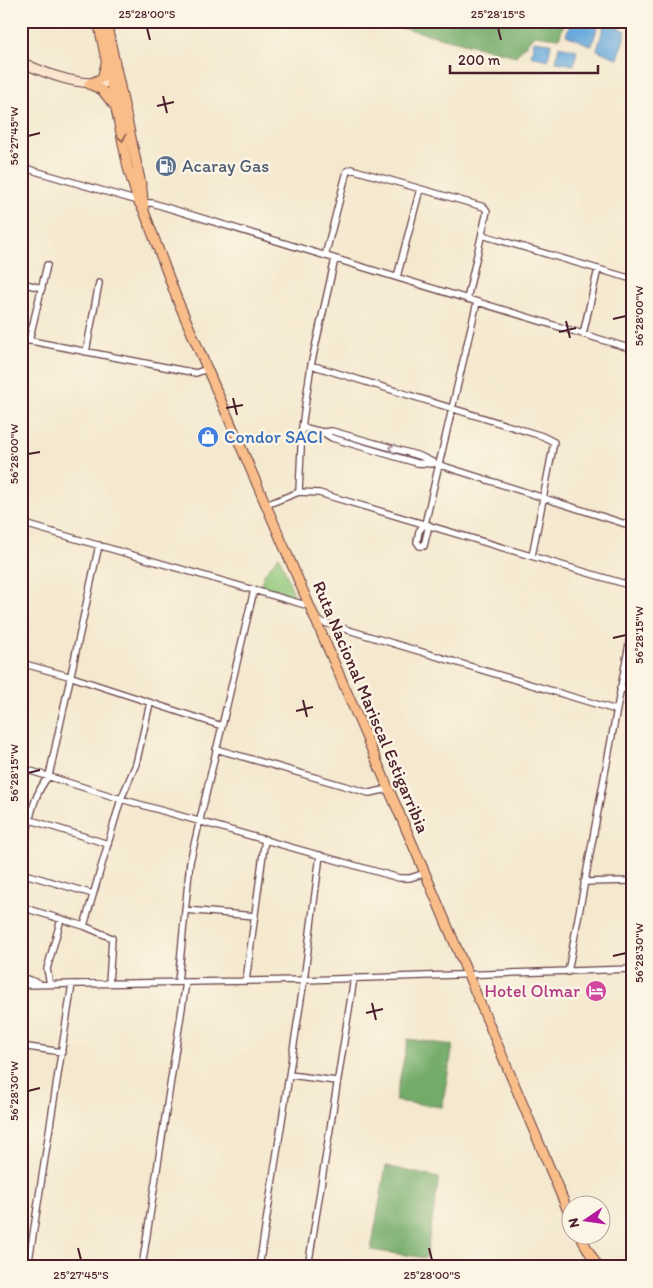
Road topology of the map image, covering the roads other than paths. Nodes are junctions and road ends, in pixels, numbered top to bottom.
1 (98, 21) edge
2 (106, 21) edge
3 (106, 59) junction
4 (21, 62) edge
5 (114, 81) junction
6 (89, 84) junction
7 (117, 116) junction
8 (21, 167) edge
9 (420, 189) junction
10 (142, 205) junction
11 (482, 234) junction
12 (325, 256) junction
13 (335, 259) junction
14 (47, 265) dead end
15 (598, 269) junction
16 (397, 277) junction
17 (632, 279) edge
18 (21, 283) edge
19 (99, 283) dead end
20 (42, 288) junction
21 (467, 299) junction
22 (477, 302) junction
23 (583, 334) junction
24 (21, 340) edge
25 (29, 341) junction
26 (632, 349) edge
27 (86, 352) junction
28 (311, 365) junction
29 (207, 370) junction
30 (452, 408) junction
31 (302, 427) junction
32 (437, 464) junction
33 (299, 492) junction
34 (542, 496) junction
35 (266, 505) junction
36 (21, 523) edge
37 (427, 524) junction
38 (632, 526) edge
39 (99, 545) junction
40 (532, 556) junction
41 (632, 586) edge
42 (254, 590) junction
43 (309, 606) junction
44 (315, 620) junction
45 (632, 628) edge
46 (21, 663) edge
47 (72, 677) junction
48 (620, 688) junction
49 (632, 691) edge
50 (150, 703) junction
51 (616, 710) junction
52 (222, 726) junction
53 (216, 749) junction
54 (21, 768) edge
55 (49, 776) junction
56 (389, 789) junction
57 (121, 799) junction
58 (21, 817) edge
59 (31, 820) junction
60 (199, 821) junction
61 (265, 839) junction
62 (108, 844) junction
63 (320, 855) junction
64 (21, 860) edge
65 (21, 873) edge
66 (426, 873) junction
67 (632, 881) edge
68 (584, 882) junction
69 (93, 894) junction
70 (21, 907) edge
71 (185, 910) junction
72 (254, 916) junction
73 (61, 919) junction
74 (84, 926) junction
75 (632, 969) edge
76 (568, 972) junction
77 (469, 975) junction
78 (21, 977) edge
79 (354, 978) junction
80 (304, 980) junction
81 (246, 981) junction
82 (178, 982) junction
83 (186, 982) junction
84 (110, 983) junction
85 (47, 984) junction
86 (72, 984) junction
87 (21, 985) edge
88 (21, 1046) edge
89 (62, 1052) junction
90 (290, 1075) junction
91 (336, 1082) junction
92 (562, 1196) edge
93 (586, 1246) edge
94 (28, 1267) edge
95 (142, 1267) edge
96 (259, 1267) edge
97 (308, 1267) edge
98 (597, 1267) edge

1 - 3 main road, Ruta Nacional Mariscal Estigarribia
2 - 5 main road, Ruta Nacional Mariscal Estigarribia
3 - 5 main road, Ruta Nacional Mariscal Estigarribia
3 - 6 main road
4 - 6 main road
5 - 6 main road
5 - 7 main road, Ruta Nacional Mariscal Estigarribia
5 - 10 main road, Ruta Nacional Mariscal Estigarribia
6 - 7 main road
7 -> 10 main road, Ruta Nacional Mariscal Estigarribia
8 - 10 street
9 - 11 street
9 - 12 street
9 - 16 street
10 - 12 street
10 - 29 main road, Ruta Nacional Mariscal Estigarribia
11 - 15 street
11 - 21 street
12 - 13 street
13 - 16 street
13 - 28 street
14 - 20 street
15 - 17 street
15 - 23 street
16 - 21 street
18 - 20 street
19 - 27 street
20 - 25 street
21 - 22 street
22 - 23 street
22 - 30 street
23 - 26 street
24 - 25 street
25 - 27 street
27 - 29 street
28 - 30 street
28 - 31 street
29 - 35 main road, Ruta Nacional Mariscal Estigarribia
30 - 32 street
30 - 34 street
31 - 32 street
31 - 33 street
32 - 34 street
32 - 37 street
33 - 35 street
33 - 37 street
34 - 38 street
34 - 40 street
35 - 43 main road, Ruta Nacional Mariscal Estigarribia
36 - 39 street
37 - 40 street
39 - 42 street
39 - 47 street
40 - 41 street
42 - 43 street
42 - 52 street
43 - 44 main road, Ruta Nacional Mariscal Estigarribia
44 - 51 street
44 - 56 main road, Ruta Nacional Mariscal Estigarribia
45 - 48 street
46 - 47 street
47 - 50 street
47 - 55 street
48 - 49 street
48 - 51 street
50 - 52 street
50 - 57 street
51 - 68 street
52 - 53 street
53 - 56 street
53 - 60 street
54 - 55 street
55 - 57 street
55 - 59 street
56 - 66 main road, Ruta Nacional Mariscal Estigarribia
57 - 60 street
57 - 62 street
58 - 59 street
59 - 62 street
59 - 64 street
60 - 61 street
60 - 71 street
61 - 63 street
61 - 72 street
62 - 69 street
63 - 66 street
63 - 80 street
65 - 69 street
66 - 77 main road, Ruta Nacional Mariscal Estigarribia
67 - 68 street
68 - 76 street
69 - 74 street
70 - 73 street
71 - 72 street
71 - 82 street
72 - 81 street
73 - 74 street
73 - 85 street
74 - 84 street
75 - 76 street
76 - 77 street
77 - 79 street
77 - 92 main road, Ruta Nacional Mariscal Estigarribia
78 - 85 street
79 - 80 street
79 - 91 street
80 - 81 street
80 - 90 street
81 - 83 street
82 - 83 street
82 - 84 street
83 - 95 street
84 - 86 street
85 - 86 street
85 - 87 street
86 - 89 street
88 - 89 street
89 - 94 street
90 - 91 street
90 - 96 street
91 - 97 street
93 - 98 main road

